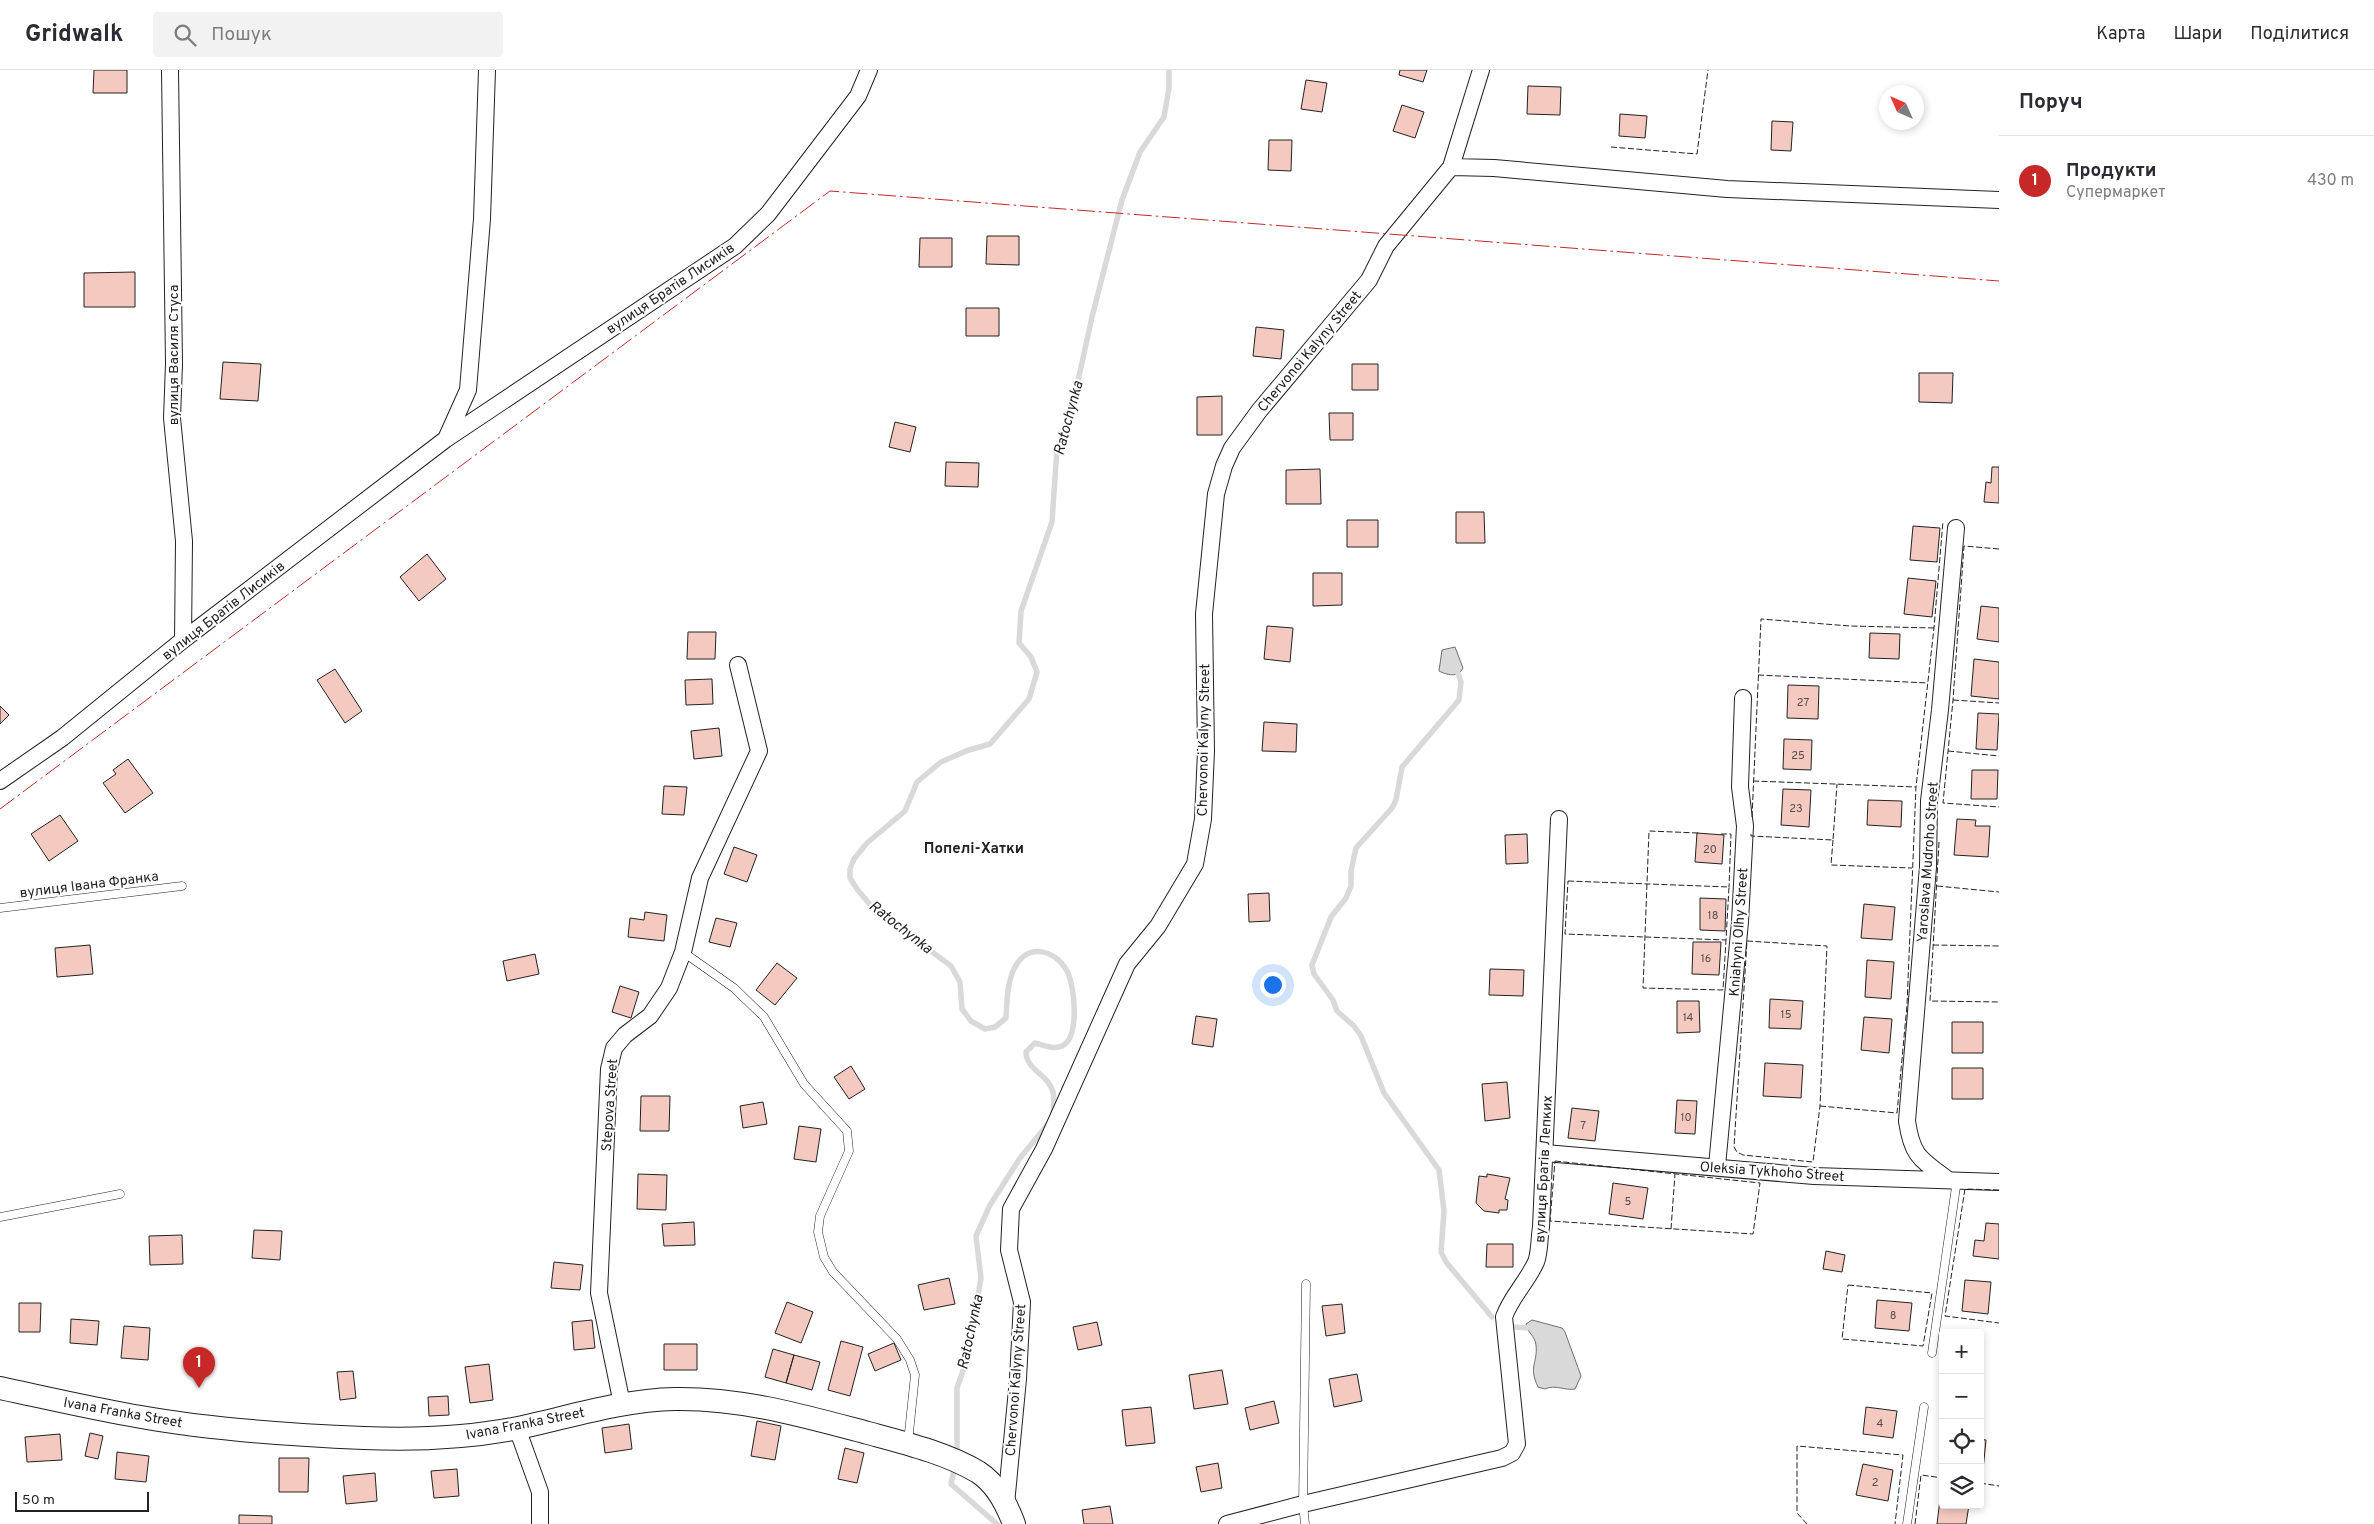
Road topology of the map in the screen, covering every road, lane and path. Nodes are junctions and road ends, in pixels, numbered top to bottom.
1 (170, 70) edge
2 (487, 70) edge
3 (869, 70) edge
4 (1481, 70) edge
5 (1451, 167) junction
6 (1999, 200) edge
7 (446, 439) junction
8 (1956, 528) dead end
9 (183, 640) junction
10 (738, 666) dead end
11 (1743, 698) dead end
12 (0, 781) edge
13 (1559, 819) dead end
14 (182, 886) dead end
15 (0, 908) edge
16 (683, 952) junction
17 (1545, 1153) junction
18 (1717, 1166) junction
19 (1952, 1179) junction
20 (1999, 1182) edge
21 (120, 1194) dead end
22 (0, 1217) edge
23 (1306, 1284) dead end
24 (1932, 1352) dead end
25 (0, 1388) edge
26 (622, 1404) junction
27 (1924, 1407) dead end
28 (517, 1428) junction
29 (908, 1444) junction
30 (1303, 1504) junction
31 (1010, 1514) edge
32 (540, 1524) edge
33 (1227, 1524) edge
34 (1306, 1524) edge
35 (1907, 1524) edge

1 - 9 street, вулиця Василя Стуса
2 - 7 street, вулиця Братів Лисиків
3 - 7 street, вулиця Братів Лисиків
4 - 5 street, Chervonoi Kalyny Street
5 - 6 street
5 - 31 street, Chervonoi Kalyny Street
7 - 9 street, вулиця Братів Лисиків
8 - 19 street, Yaroslava Mudroho Street
9 - 12 street, вулиця Братів Лисиків
10 - 16 street, Stepova Street
11 - 18 street, Kniahyni Olhy Street
13 - 17 street, вулиця Братів Лепких
14 - 15 lane, вулиця Івана Франка
16 - 26 street, Stepova Street
16 - 29 lane
17 - 18 street, Oleksia Tykhoho Street
17 - 30 street, вулиця Братів Лепких
18 - 19 street, Oleksia Tykhoho Street
19 - 20 street, Oleksia Tykhoho Street
19 - 24 lane
21 - 22 lane
23 - 30 lane
25 - 28 main road, Ivana Franka Street
26 - 28 main road, Ivana Franka Street
26 - 29 main road, Ivana Franka Street
27 - 35 lane
28 - 32 street
29 - 31 main road, Ivana Franka Street
30 - 33 street, вулиця Братів Лепких
30 - 34 lane

